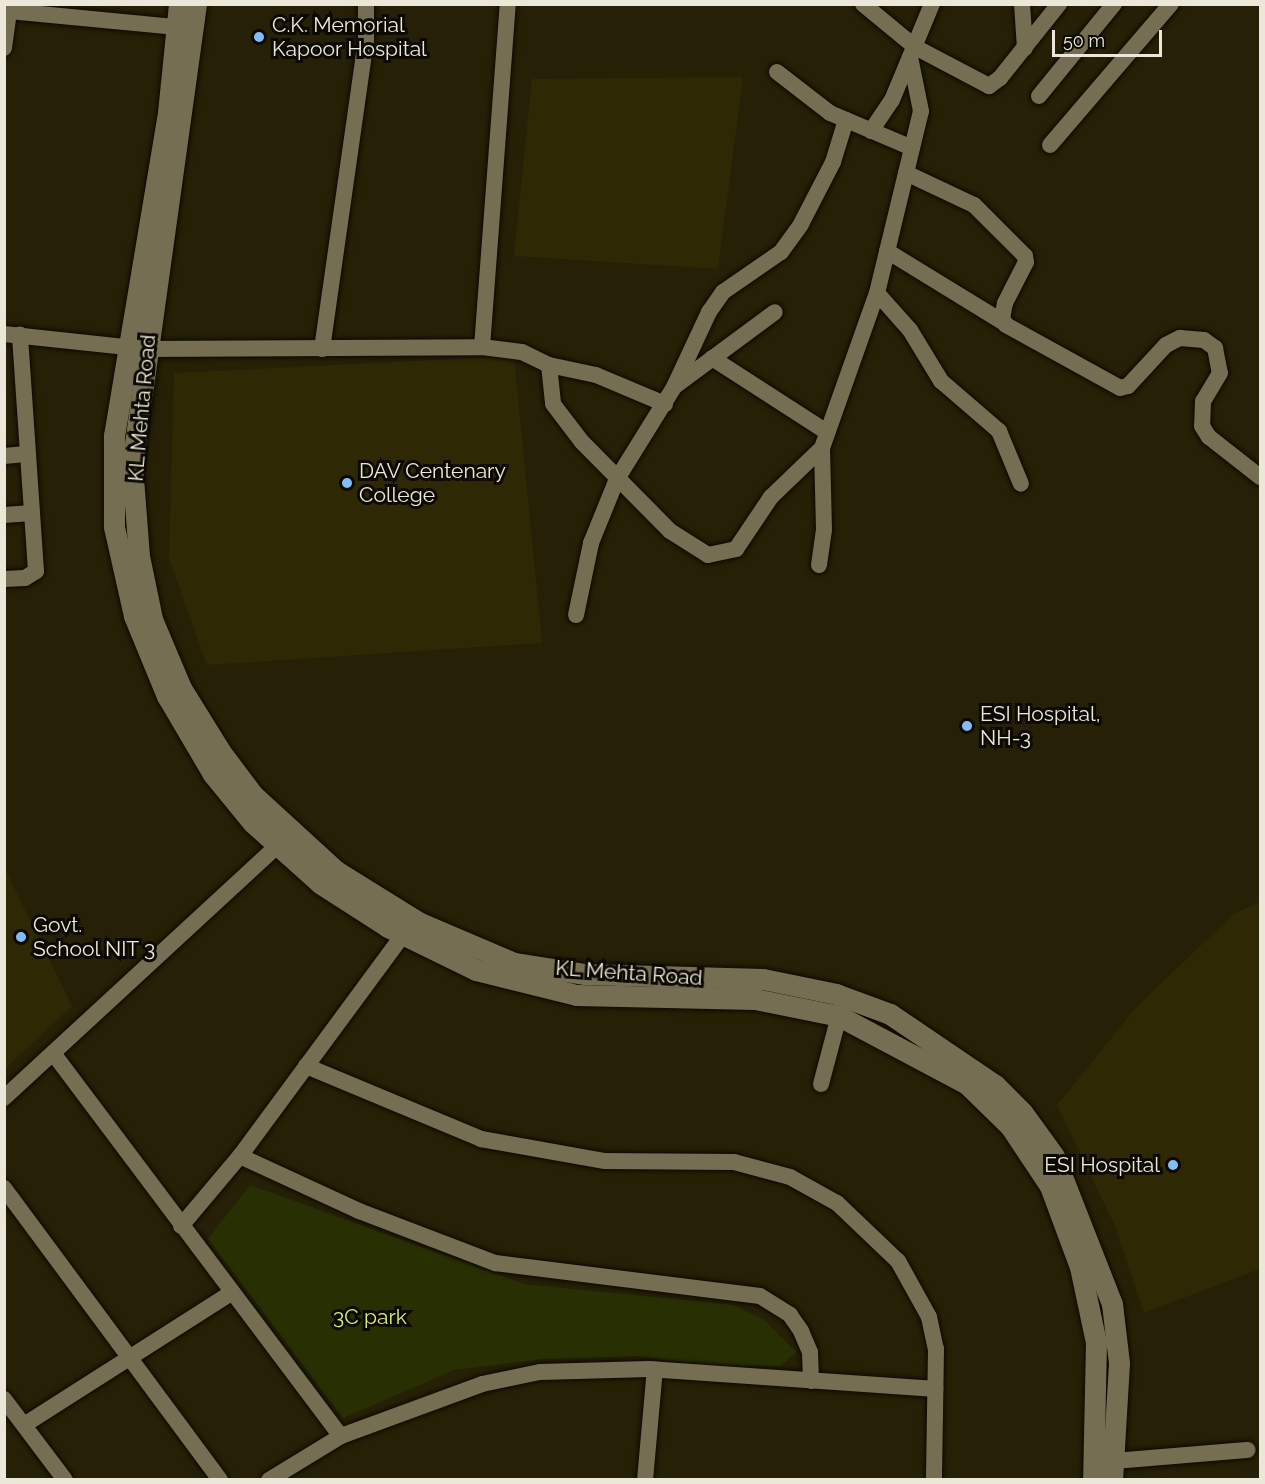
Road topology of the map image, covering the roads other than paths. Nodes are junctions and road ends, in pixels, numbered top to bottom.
1 (178, 4) edge
2 (196, 4) edge
3 (366, 4) edge
4 (508, 4) edge
5 (863, 4) edge
6 (932, 4) edge
7 (1022, 4) edge
8 (1059, 4) edge
9 (1114, 4) edge
10 (1172, 4) edge
11 (10, 8) edge
12 (185, 28) junction
13 (4, 48) edge
14 (1025, 48) junction
15 (912, 52) junction
16 (777, 72) dead end
17 (1039, 96) dead end
18 (846, 120) junction
19 (871, 131) junction
20 (1050, 145) dead end
21 (912, 148) junction
22 (906, 173) junction
23 (887, 251) junction
24 (877, 293) junction
25 (775, 312) dead end
26 (1003, 322) junction
27 (12, 335) edge
28 (483, 347) junction
29 (136, 349) junction
30 (322, 349) junction
31 (712, 358) junction
32 (549, 365) junction
33 (674, 387) junction
34 (665, 404) junction
35 (825, 440) junction
36 (26, 454) junction
37 (4, 456) edge
38 (1260, 477) edge
39 (617, 479) junction
40 (1021, 484) dead end
41 (32, 513) junction
42 (4, 515) edge
43 (819, 565) dead end
44 (4, 579) edge
45 (576, 615) dead end
46 (286, 839) junction
47 (403, 935) junction
48 (839, 1016) junction
49 (53, 1053) junction
50 (306, 1066) junction
51 (821, 1084) dead end
52 (4, 1098) edge
53 (240, 1156) junction
54 (4, 1188) edge
55 (181, 1226) junction
56 (231, 1293) junction
57 (132, 1357) junction
58 (655, 1369) junction
59 (811, 1381) junction
60 (934, 1389) junction
61 (5, 1401) edge
62 (24, 1425) junction
63 (341, 1436) junction
64 (1248, 1450) dead end
65 (1113, 1470) edge
66 (65, 1479) edge
67 (220, 1479) edge
68 (269, 1479) edge
69 (645, 1479) edge
70 (934, 1479) edge
71 (1094, 1479) edge

1 - 12 street, KL Mehta Road
2 - 12 street, KL Mehta Road
3 - 30 street
4 - 28 street
5 - 15 street
6 - 15 street
7 - 14 street
8 - 14 street
9 - 17 street
10 - 20 street
11 - 12 street
11 - 13 street
12 - 29 street, KL Mehta Road
14 - 15 street
15 - 19 street
15 - 21 street
16 - 18 street
18 - 19 street
18 - 33 street
19 - 21 street
21 - 22 street
22 - 23 street
22 - 26 street
23 - 24 street
23 - 26 street
24 - 35 street
24 - 40 street
25 - 31 street
26 - 38 street
27 - 29 street
27 - 36 street
28 - 30 street
28 - 32 street
29 - 30 street
29 - 46 street, KL Mehta Road
31 - 33 street
31 - 35 street
32 - 34 street
32 - 39 street
33 - 34 street
34 - 39 street
35 - 39 street
35 - 43 street
36 - 37 street
36 - 41 street
39 - 45 street
41 - 42 street
41 - 44 street
46 - 47 street, KL Mehta Road
46 - 49 street
46 - 65 street, KL Mehta Road
47 - 48 street, KL Mehta Road
47 - 50 street
48 - 51 street
48 - 71 street, KL Mehta Road
49 - 52 street
49 - 55 street
50 - 53 street
50 - 60 street
53 - 55 street
53 - 59 street
54 - 57 street
55 - 56 street
56 - 57 street
56 - 63 street
57 - 62 street
57 - 67 street
58 - 59 street
58 - 63 street
58 - 69 street
59 - 60 street
60 - 70 street
61 - 62 street
62 - 66 street
63 - 68 street
64 - 65 street

